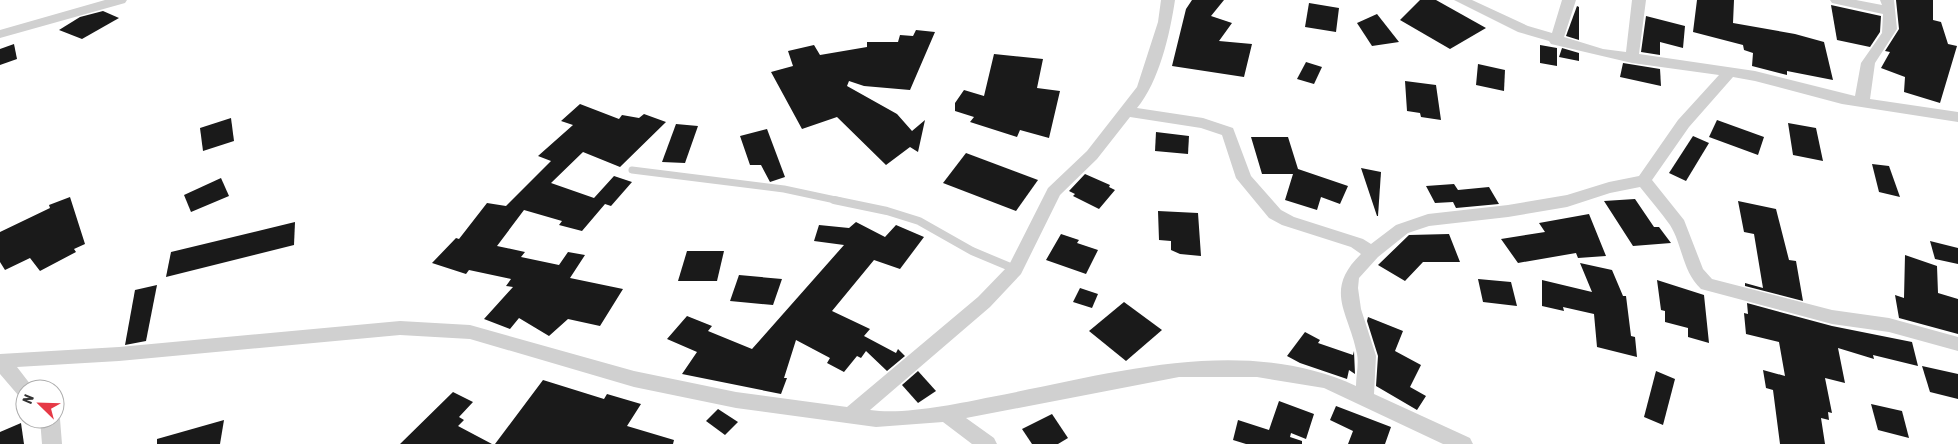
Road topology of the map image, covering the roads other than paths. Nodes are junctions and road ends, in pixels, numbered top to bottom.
1 (120, 0) edge
2 (1168, 0) edge
3 (1461, 0) edge
4 (1569, 0) edge
5 (1639, 0) edge
6 (1837, 0) edge
7 (1888, 6) edge
8 (1, 33) edge
9 (1556, 41) junction
10 (1632, 59) junction
11 (1730, 72) junction
12 (1862, 101) junction
13 (1129, 112) junction
14 (1958, 117) edge
15 (632, 170) dead end
16 (1644, 181) junction
17 (1372, 252) junction
18 (1015, 269) junction
19 (1958, 344) edge
20 (0, 361) edge
21 (16, 379) edge
22 (1364, 399) junction
23 (946, 414) junction
24 (851, 415) junction
25 (51, 429) edge
26 (52, 444) edge
27 (988, 444) edge
28 (1463, 444) edge

1 - 8 street
2 - 13 street
3 - 9 street
4 - 9 street
5 - 10 street
6 - 7 street
7 - 12 street
9 - 10 street
10 - 11 street
11 - 12 street
11 - 16 street
12 - 14 street
13 - 17 street
13 - 18 street
15 - 18 lane
16 - 17 street
16 - 19 street
17 - 22 street
18 - 24 street
20 - 21 street
20 - 24 street
22 - 23 street
22 - 28 street
23 - 24 street
23 - 27 street
25 - 26 street

